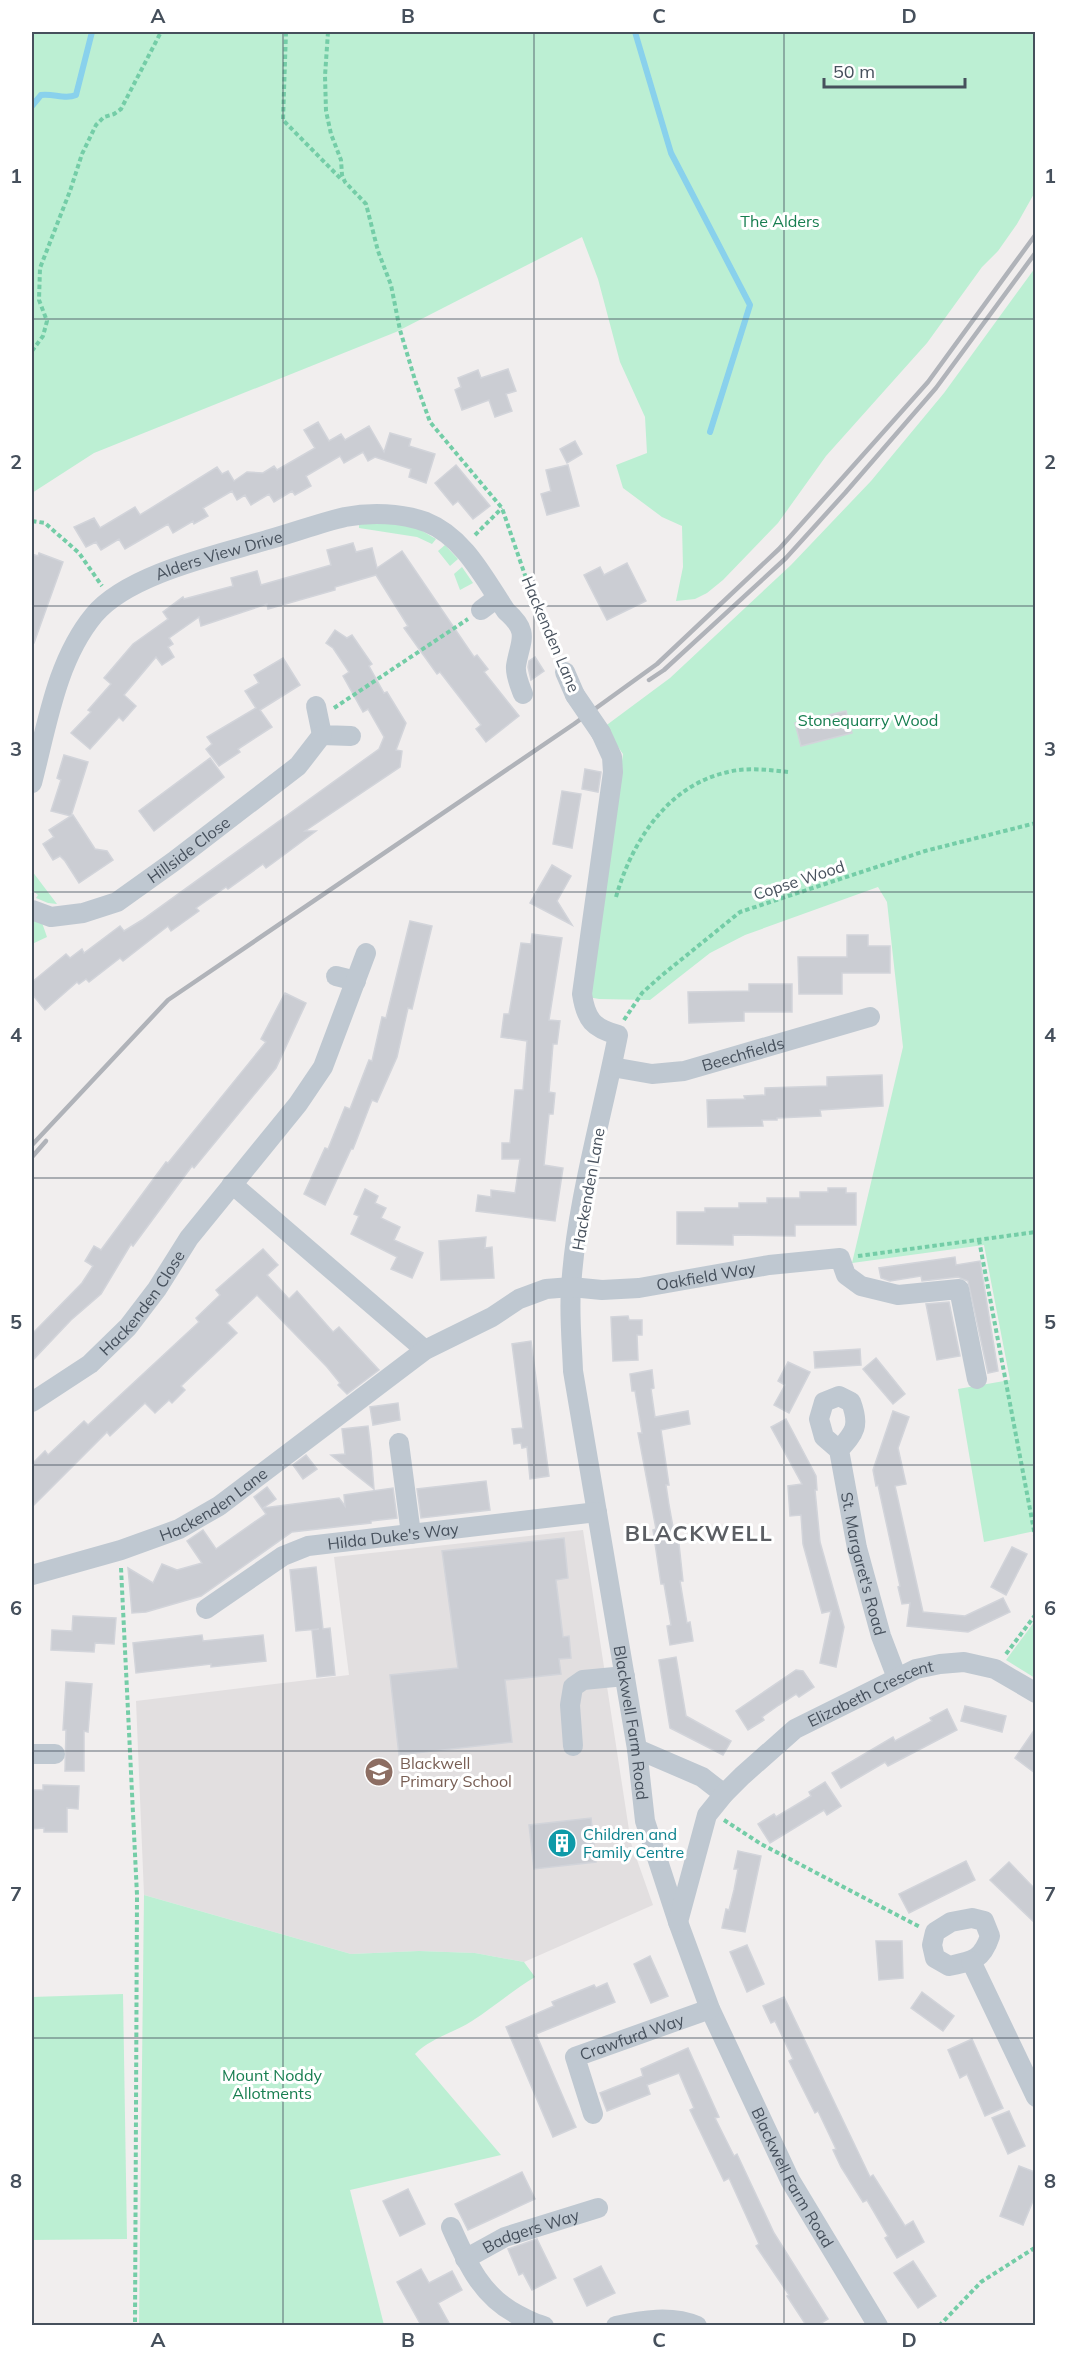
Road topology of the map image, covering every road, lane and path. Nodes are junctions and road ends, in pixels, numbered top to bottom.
1 (160, 32) edge
2 (286, 32) edge
3 (328, 32) edge
4 (345, 182) junction
5 (32, 351) edge
6 (502, 508) junction
7 (32, 521) edge
8 (463, 547) junction
9 (111, 599) junction
10 (502, 604) junction
11 (481, 610) joint
12 (565, 672) joint
13 (522, 694) dead end
14 (318, 720) junction
15 (351, 736) dead end
16 (788, 772) dead end
17 (32, 783) edge
18 (1035, 823) edge
19 (615, 901) dead end
20 (32, 910) edge
21 (366, 952) dead end
22 (336, 976) dead end
23 (356, 981) junction
24 (870, 1017) dead end
25 (618, 1035) junction
26 (612, 1067) junction
27 (232, 1184) junction
28 (1035, 1232) edge
29 (979, 1240) junction
30 (840, 1258) junction
31 (571, 1287) junction
32 (425, 1350) junction
33 (977, 1379) dead end
34 (32, 1402) edge
35 (399, 1443) dead end
36 (839, 1450) dead end
37 (597, 1512) junction
38 (411, 1534) junction
39 (1035, 1541) edge
40 (121, 1550) junction
41 (32, 1575) edge
42 (206, 1609) dead end
43 (1035, 1614) edge
44 (995, 1669) junction
45 (625, 1676) junction
46 (897, 1678) junction
47 (1035, 1693) edge
48 (573, 1746) dead end
49 (637, 1749) junction
50 (32, 1754) edge
51 (55, 1754) dead end
52 (724, 1794) junction
53 (710, 1811) junction
54 (678, 1922) junction
55 (935, 1932) junction
56 (971, 1961) junction
57 (710, 2008) junction
58 (1035, 2097) edge
59 (593, 2114) dead end
60 (598, 2208) dead end
61 (451, 2227) dead end
62 (1035, 2247) edge
63 (465, 2259) junction
64 (135, 2325) edge
65 (538, 2325) edge
66 (616, 2325) edge
67 (697, 2325) edge
68 (878, 2325) edge
69 (939, 2325) edge

1 - 5 path
2 - 4 path, Hackenden Lane
3 - 4 path
4 - 6 path, Hackenden Lane
6 - 8 path
6 - 12 path, Hackenden Lane
7 - 9 path
8 - 9 street, Alders View Drive
8 - 10 street, Alders View Drive
9 - 17 street, Alders View Drive
10 - 11 street
10 - 13 street, Alders View Drive
11 - 14 path
12 - 25 street, Hackenden Lane, bridge
14 - 15 street
14 - 20 street, Hillside Close
16 - 19 path
18 - 25 path, Copse Wood
21 - 23 street, Hackenden Close
22 - 23 street
23 - 27 street, Hackenden Close
24 - 26 street, Beechfields
25 - 26 street, Hackenden Lane
26 - 31 street, Hackenden Lane
27 - 32 street
27 - 34 street, Hackenden Close
28 - 29 path
29 - 30 path
29 - 39 path
30 - 31 street, Oakfield Way
30 - 33 street
31 - 32 street, Hackenden Lane
31 - 37 street, Blackwell Farm Road
32 - 40 street, Hackenden Lane
35 - 38 street
36 - 46 street, St. Margaret's Road
37 - 38 street, Hilda Duke's Way
37 - 45 street, Blackwell Farm Road
38 - 42 street, Hilda Duke's Way
40 - 41 street, Hackenden Lane
40 - 64 path
43 - 44 path
44 - 46 street, Elizabeth Crescent
44 - 47 street, Elizabeth Crescent
45 - 48 street
45 - 49 street, Blackwell Farm Road
46 - 52 street, Elizabeth Crescent
49 - 52 street
49 - 54 street, Blackwell Farm Road
50 - 51 street
52 - 53 street, Elizabeth Crescent
53 - 54 street, Elizabeth Crescent
53 - 55 path
54 - 57 street, Blackwell Farm Road
55 - 56 street
55 - 56 street
56 - 58 street
57 - 59 street, Crawfurd Way
57 - 68 street, Blackwell Farm Road
60 - 63 street, Badgers Way
61 - 63 street, Badgers Way
62 - 69 path
63 - 65 street, Badgers Way
66 - 67 street

